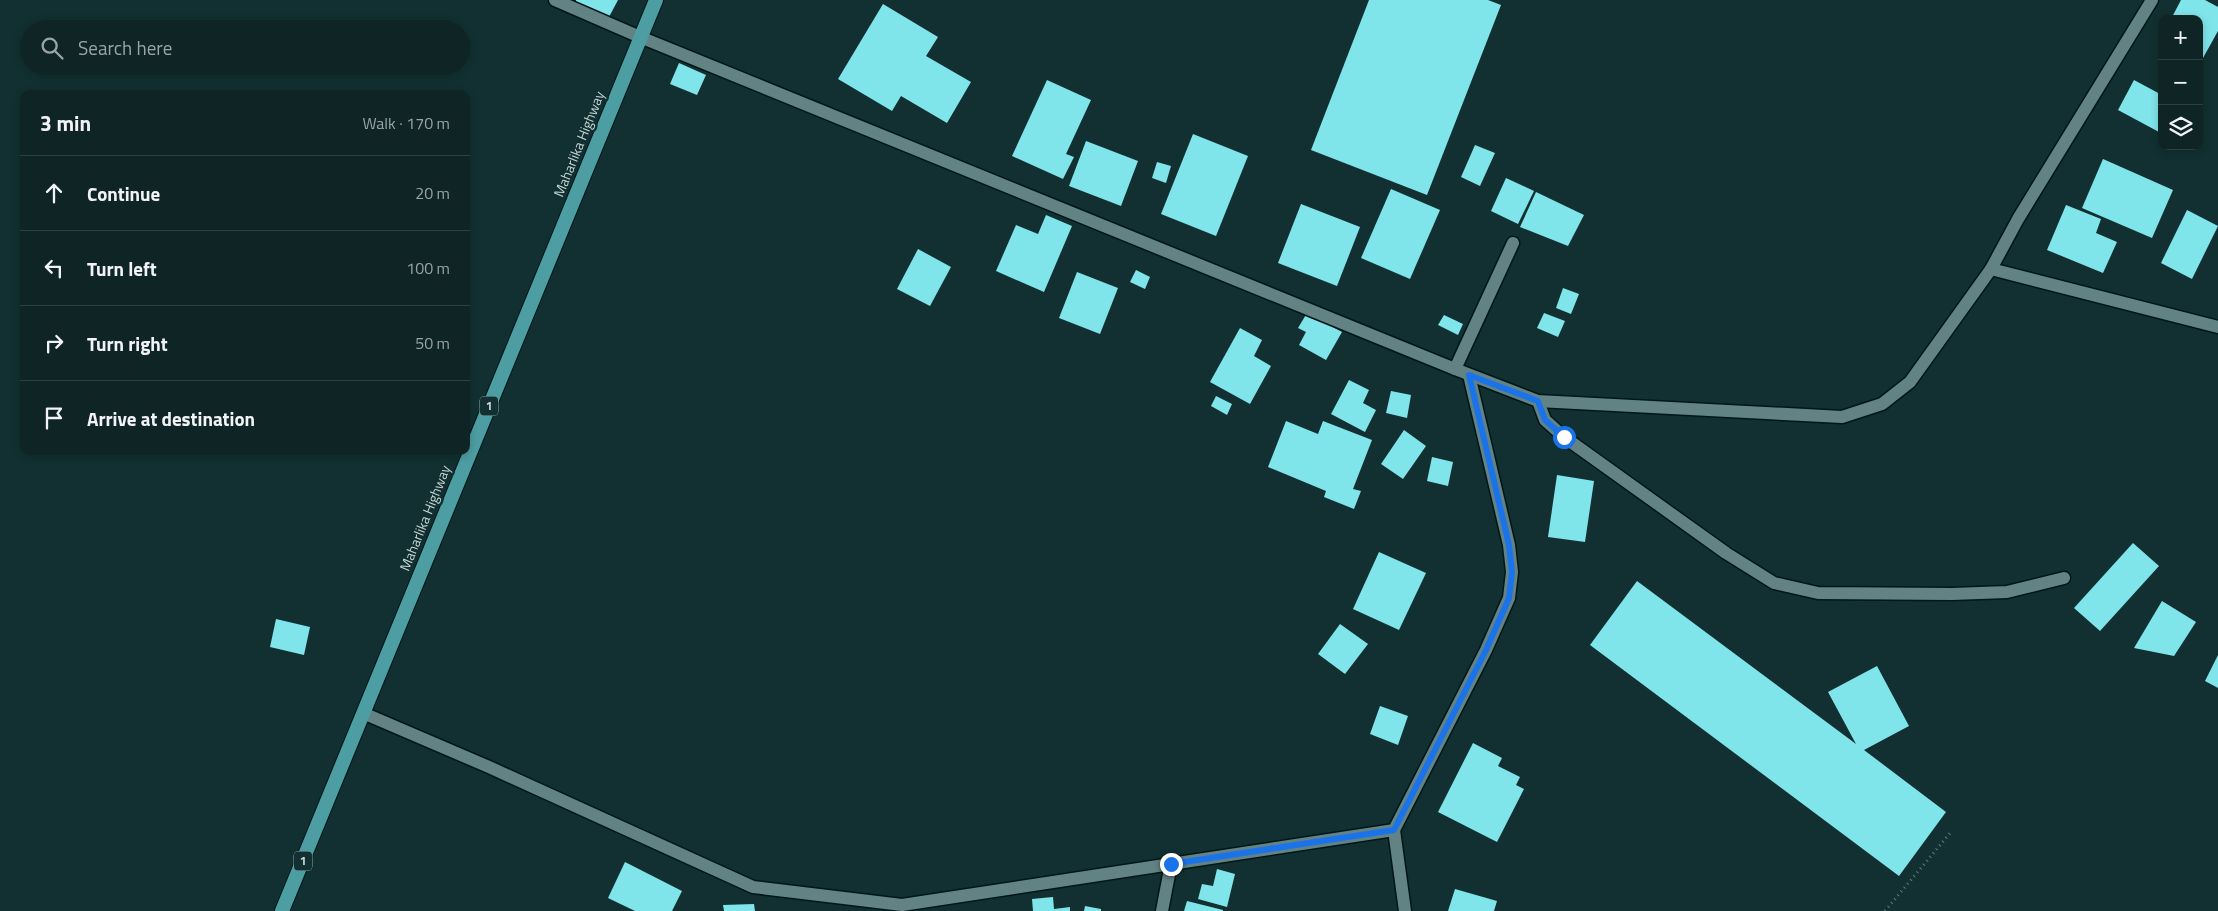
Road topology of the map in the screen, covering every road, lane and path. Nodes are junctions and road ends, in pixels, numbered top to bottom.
1 (555, 0) edge
2 (656, 0) edge
3 (2152, 0) edge
4 (640, 37) junction
5 (1513, 243) dead end
6 (1991, 269) junction
7 (2218, 327) edge
8 (1455, 369) junction
9 (1469, 375) junction
10 (1538, 401) junction
11 (470, 452) edge
12 (469, 455) edge
13 (2064, 578) dead end
14 (363, 713) junction
15 (1394, 830) junction
16 (1951, 832) dead end
17 (1171, 864) junction
18 (282, 911) edge
19 (1162, 911) edge
20 (1405, 911) edge
21 (1885, 911) edge

1 - 4 street
2 - 4 highway, Maharlika Highway / 1
3 - 6 street
4 - 8 street
4 - 11 highway, Maharlika Highway / 1
5 - 8 street
6 - 7 street
6 - 10 street
8 - 9 street
9 - 10 street
9 - 15 street
10 - 13 street
12 - 14 highway, Maharlika Highway / 1
14 - 17 street
14 - 18 highway, Maharlika Highway / 1
15 - 17 street
15 - 20 street
16 - 21 path
17 - 19 street

